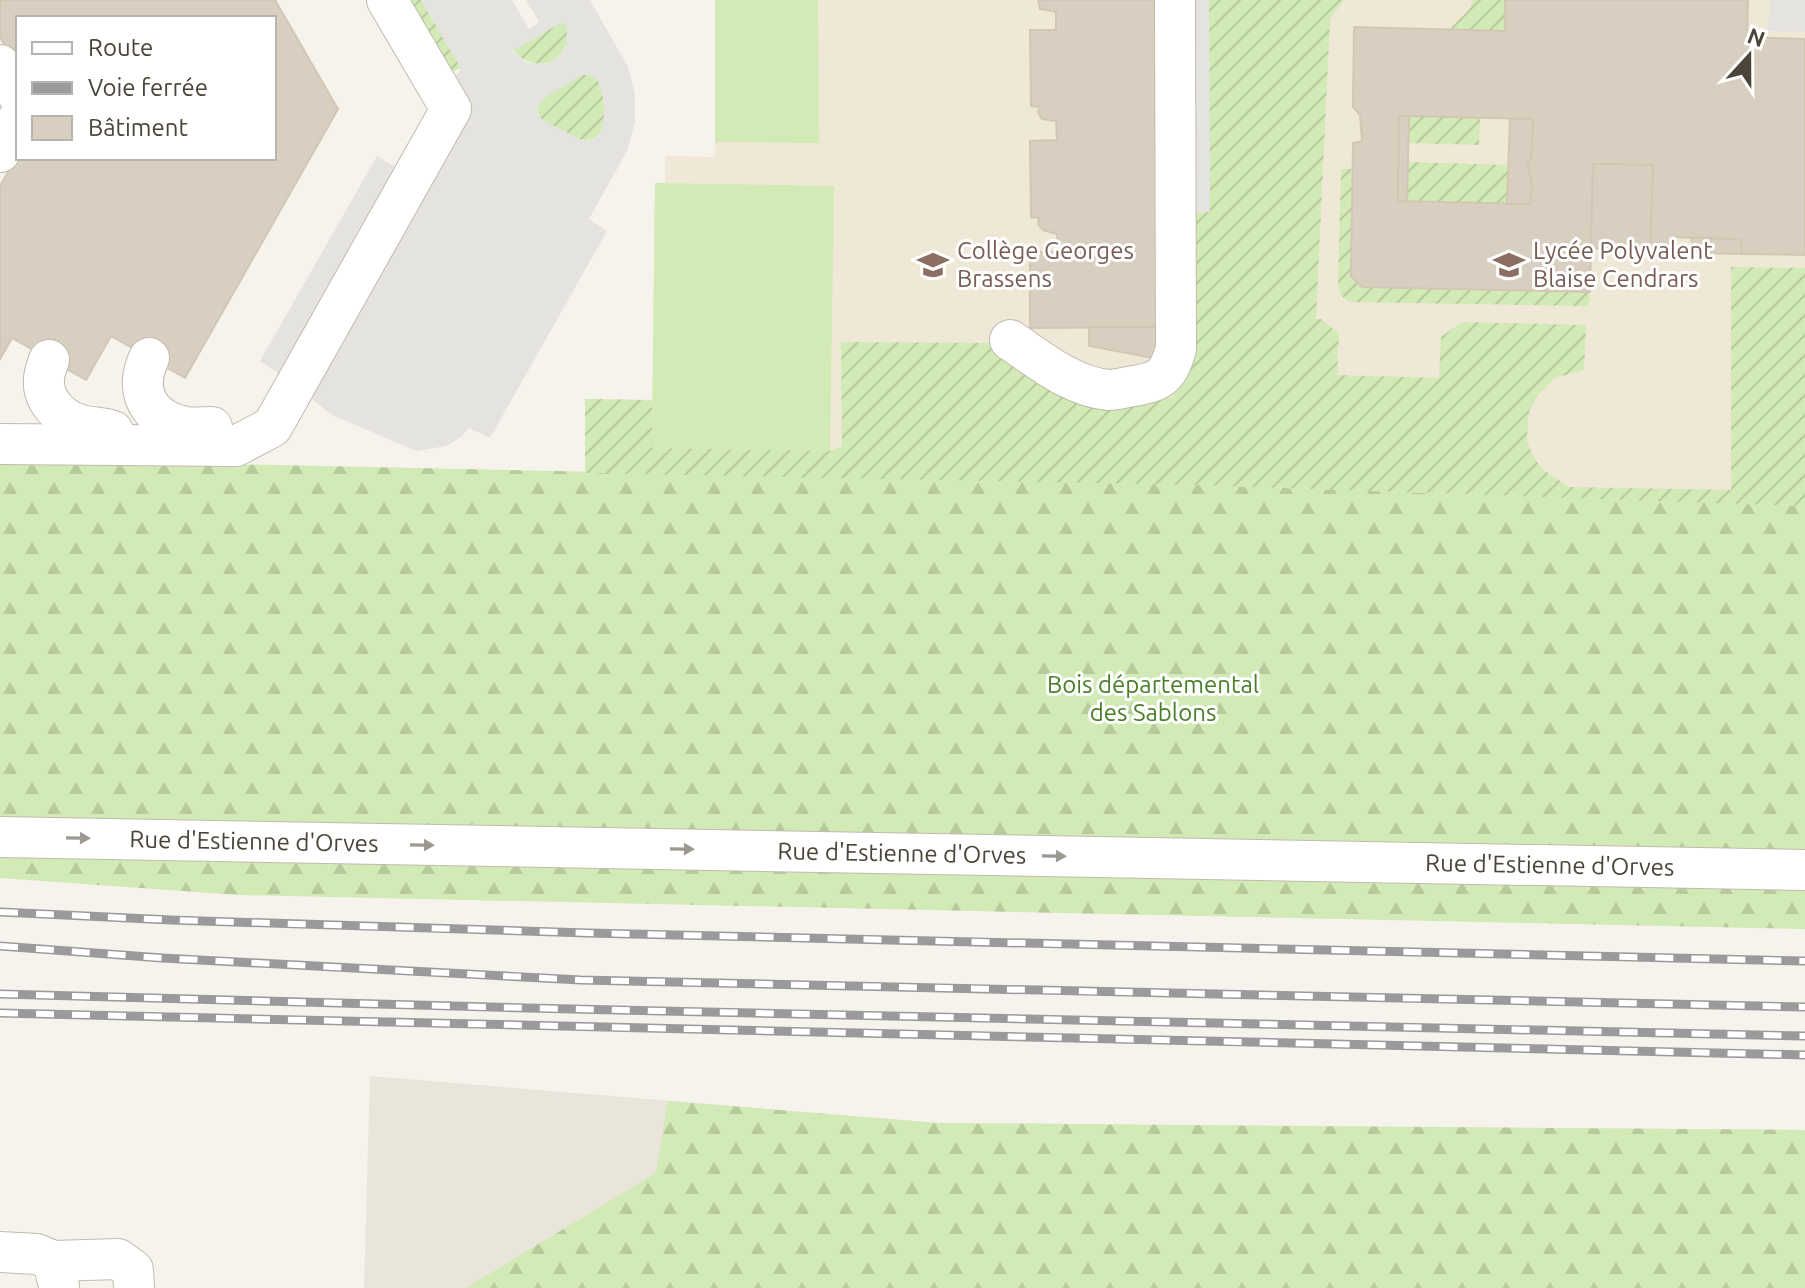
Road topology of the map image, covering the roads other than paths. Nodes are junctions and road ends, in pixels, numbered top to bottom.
1 (387, 0) edge
2 (1175, 0) edge
3 (0, 65) edge
4 (16, 92) edge
5 (16, 123) edge
6 (0, 152) edge
7 (1010, 340) dead end
8 (149, 358) dead end
9 (49, 360) dead end
10 (272, 427) junction
11 (0, 430) edge
12 (0, 444) edge
13 (47, 444) junction
14 (146, 445) junction
15 (0, 837) edge
16 (1805, 870) edge
17 (0, 1252) edge
18 (56, 1275) edge
19 (134, 1288) edge

1 - 10 street
2 - 7 street
3 - 4 street
5 - 6 street
8 - 10 street
9 - 14 street
10 - 14 street
11 - 13 street
12 - 13 street
13 - 14 street
15 -> 16 street, Rue d'Estienne d'Orves
17 - 18 street
18 - 19 street

